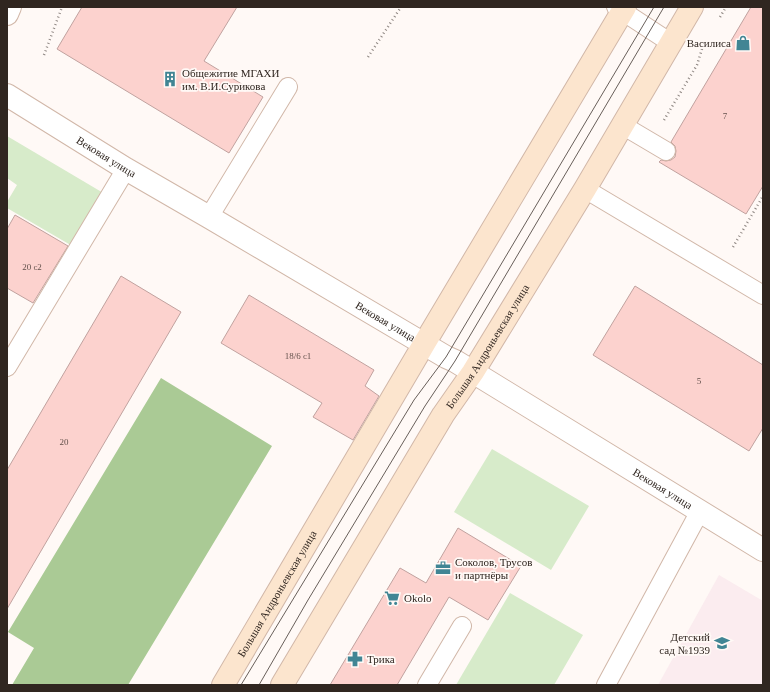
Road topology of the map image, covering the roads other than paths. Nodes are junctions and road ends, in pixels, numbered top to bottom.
1 (10, 7) edge
2 (692, 7) edge
3 (621, 8) edge
4 (7, 14) edge
5 (671, 43) junction
6 (288, 87) dead end
7 (7, 95) edge
8 (622, 125) junction
9 (666, 151) dead end
10 (126, 169) junction
11 (585, 189) junction
12 (209, 217) junction
13 (763, 295) edge
14 (424, 344) junction
15 (7, 367) edge
16 (473, 372) junction
17 (700, 511) junction
18 (763, 550) edge
19 (462, 626) dead end
20 (289, 682) edge
21 (223, 685) edge
22 (427, 685) edge
23 (606, 685) edge

1 - 4 street
2 - 5 street, Большая Андроньевская улица
3 - 5 lane
3 - 14 street, Большая Андроньевская улица
5 - 8 street, Большая Андроньевская улица
6 - 12 lane
7 - 10 street, Вековая улица
8 - 9 lane
8 - 11 street, Большая Андроньевская улица
10 - 12 street, Вековая улица
10 - 15 lane
11 - 13 lane
11 - 16 street, Большая Андроньевская улица
12 - 14 street, Вековая улица
14 - 16 street, Вековая улица
14 - 21 street, Большая Андроньевская улица
16 - 17 street, Вековая улица
16 - 20 street, Большая Андроньевская улица
17 - 18 street, Вековая улица
17 - 23 lane
19 - 22 lane

